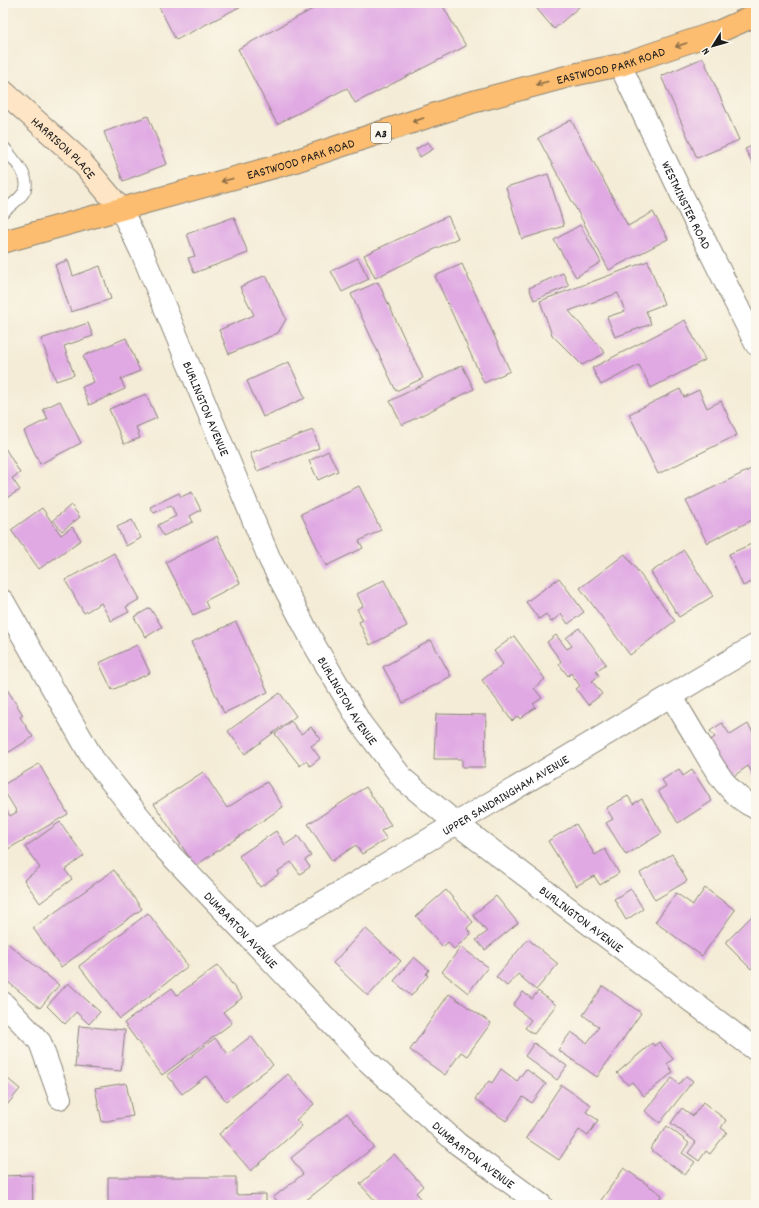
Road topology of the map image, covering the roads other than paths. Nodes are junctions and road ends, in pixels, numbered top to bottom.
1 (756, 15) edge
2 (620, 65) junction
3 (3, 90) edge
4 (3, 146) edge
5 (121, 209) junction
6 (3, 212) edge
7 (3, 242) edge
8 (756, 344) edge
9 (3, 601) edge
10 (756, 645) edge
11 (671, 696) junction
12 (756, 808) edge
13 (457, 824) junction
14 (255, 944) junction
15 (3, 1003) edge
16 (756, 1050) edge
17 (60, 1098) dead end
18 (541, 1205) edge

1 -> 2 main road, EASTWOOD PARK ROAD / A3
2 -> 5 main road, EASTWOOD PARK ROAD / A3
2 - 8 street, WESTMINSTER ROAD
3 - 5 main road, HARRISON PLACE
4 - 6 lane
5 - 7 main road, EASTWOOD PARK ROAD / A3
5 - 13 street, BURLINGTON AVENUE
9 - 14 street, DUMBARTON AVENUE
10 - 11 street, UPPER SANDRINGHAM AVENUE
11 - 12 street
11 - 13 street, UPPER SANDRINGHAM AVENUE
13 - 14 street, UPPER SANDRINGHAM AVENUE
13 - 16 street, BURLINGTON AVENUE
14 - 18 street, DUMBARTON AVENUE
15 - 17 street

